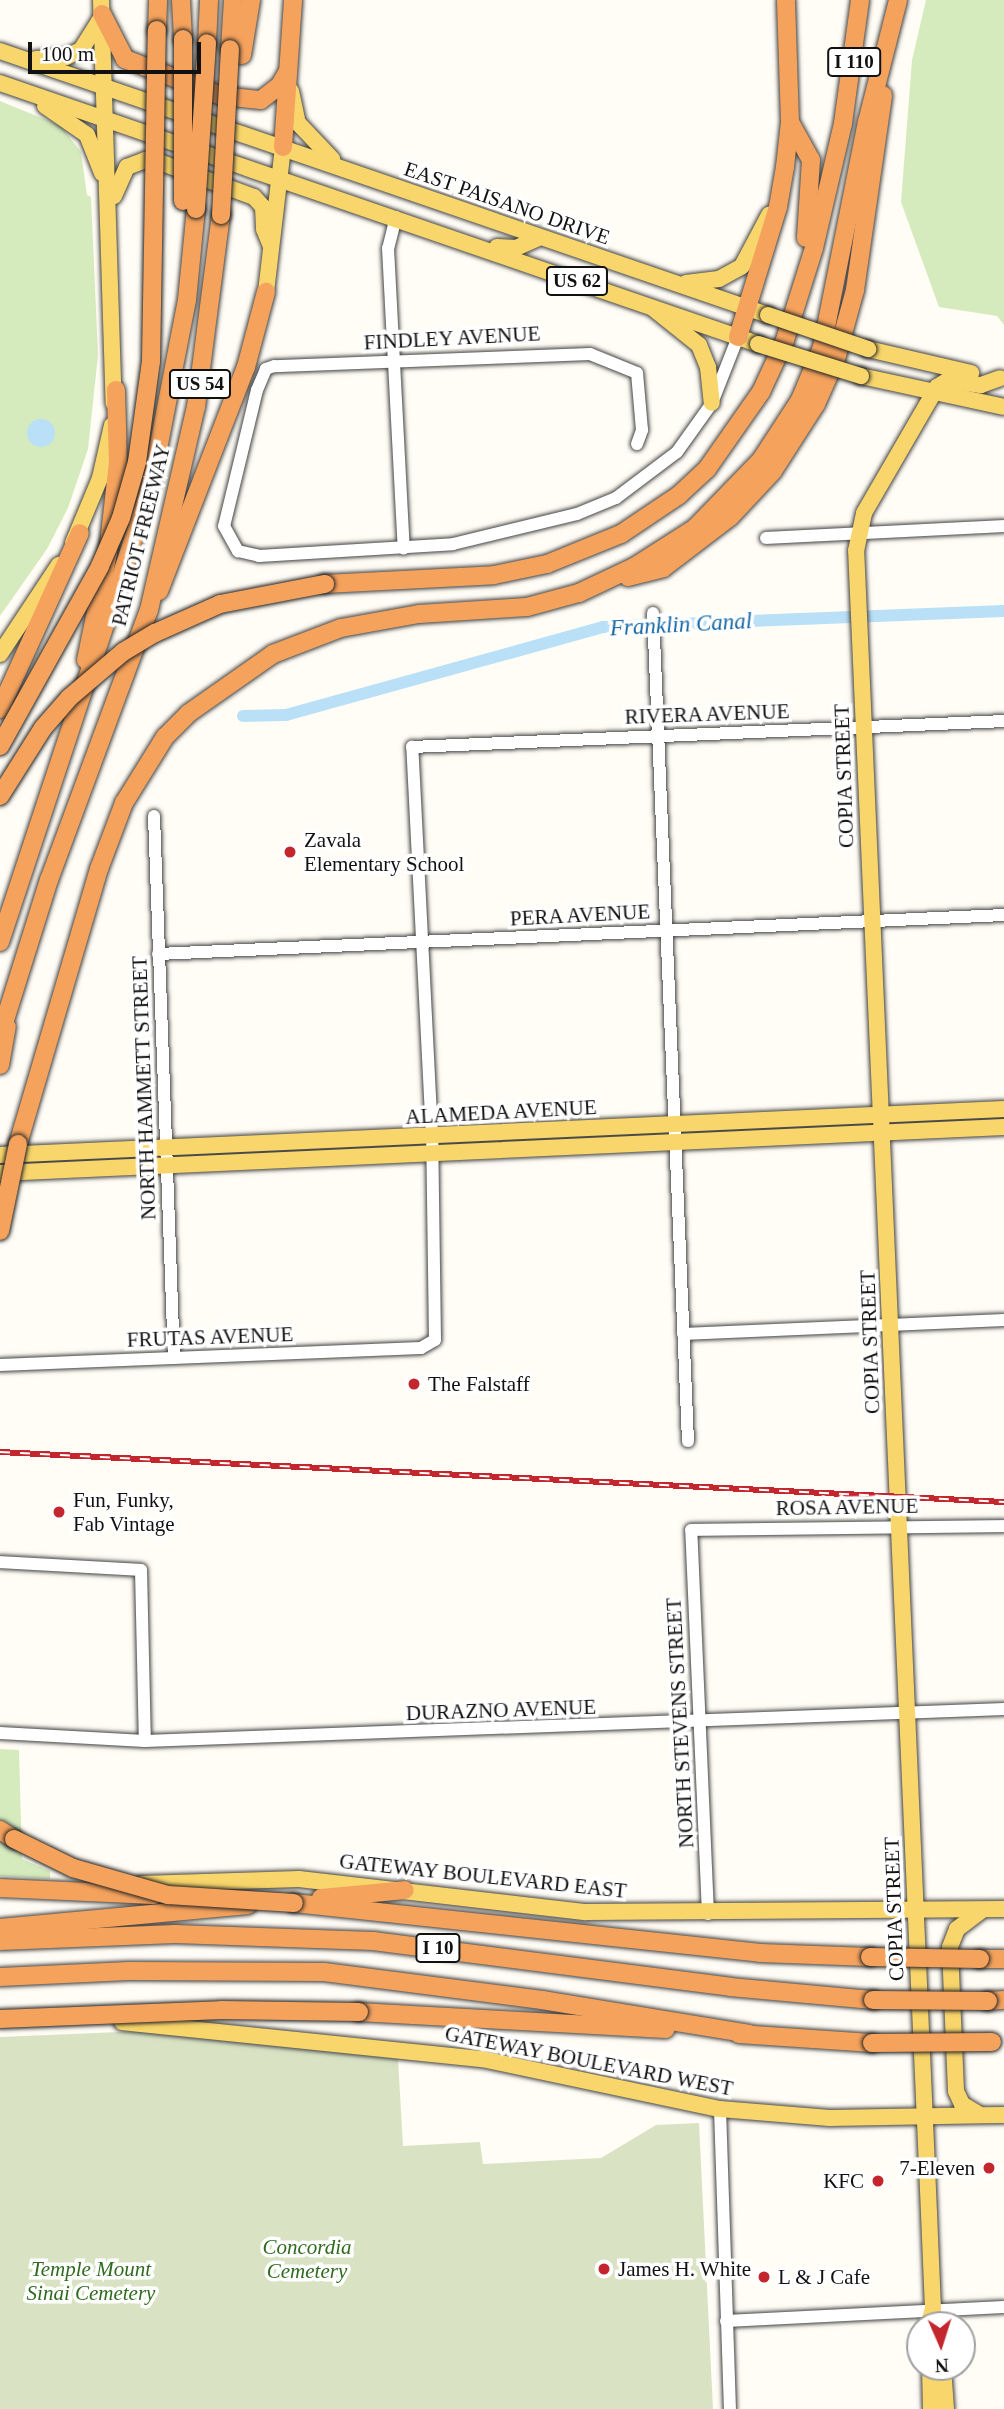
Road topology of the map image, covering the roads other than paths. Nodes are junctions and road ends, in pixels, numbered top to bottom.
1 (158, 0) edge
2 (181, 0) edge
3 (209, 0) edge
4 (233, 0) edge
5 (251, 0) edge
6 (293, 0) edge
7 (786, 0) edge
8 (860, 0) edge
9 (871, 0) edge
10 (896, 4) edge
11 (102, 7) edge
12 (857, 32) junction
13 (0, 51) edge
14 (236, 52) junction
15 (23, 58) junction
16 (288, 71) junction
17 (5, 84) edge
18 (104, 88) junction
19 (107, 118) junction
20 (790, 121) junction
21 (282, 147) junction
22 (342, 167) junction
23 (279, 178) junction
24 (781, 187) junction
25 (190, 205) junction
26 (110, 213) junction
27 (396, 217) junction
28 (538, 237) junction
29 (474, 245) junction
30 (271, 246) junction
31 (675, 283) junction
32 (801, 288) junction
33 (266, 292) joint
34 (652, 307) junction
35 (747, 308) junction
36 (738, 337) junction
37 (395, 360) junction
38 (1002, 378) edge
39 (116, 390) junction
40 (933, 394) junction
41 (712, 403) junction
42 (1004, 407) edge
43 (637, 444) dead end
44 (1004, 526) edge
45 (80, 533) junction
46 (856, 535) junction
47 (766, 538) dead end
48 (404, 549) junction
49 (149, 610) junction
50 (653, 613) dead end
51 (0, 654) edge
52 (0, 709) edge
53 (1004, 721) edge
54 (71, 727) junction
55 (863, 727) junction
56 (656, 736) junction
57 (0, 746) edge
58 (0, 796) edge
59 (154, 816) dead end
60 (1004, 915) edge
61 (871, 922) junction
62 (666, 931) junction
63 (0, 942) edge
64 (421, 942) junction
65 (159, 954) junction
66 (10, 1009) junction
67 (0, 1036) edge
68 (0, 1065) edge
69 (1004, 1109) edge
70 (881, 1115) junction
71 (677, 1125) junction
72 (1004, 1127) edge
73 (881, 1133) junction
74 (677, 1142) junction
75 (18, 1144) junction
76 (432, 1144) junction
77 (165, 1147) junction
78 (0, 1155) edge
79 (166, 1165) junction
80 (0, 1173) edge
81 (0, 1180) edge
82 (0, 1231) edge
83 (1004, 1320) edge
84 (890, 1326) junction
85 (683, 1334) junction
86 (174, 1358) junction
87 (0, 1365) edge
88 (688, 1441) dead end
89 (898, 1525) junction
90 (1004, 1527) edge
91 (691, 1530) joint
92 (0, 1562) edge
93 (1004, 1709) edge
94 (907, 1714) junction
95 (699, 1723) junction
96 (0, 1733) edge
97 (145, 1741) junction
98 (0, 1830) edge
99 (0, 1882) edge
100 (0, 1888) edge
101 (405, 1890) junction
102 (168, 1895) junction
103 (1004, 1909) edge
104 (982, 1910) junction
105 (915, 1912) junction
106 (709, 1913) junction
107 (0, 1928) edge
108 (0, 1941) edge
109 (1004, 1959) edge
110 (0, 1977) edge
111 (996, 2000) edge
112 (0, 2017) edge
113 (88, 2023) junction
114 (0, 2028) edge
115 (749, 2034) junction
116 (998, 2042) edge
117 (720, 2109) junction
118 (980, 2115) junction
119 (1004, 2115) edge
120 (925, 2116) junction
121 (1004, 2307) edge
122 (933, 2309) junction
123 (726, 2321) junction
124 (931, 2381) edge
125 (944, 2381) edge
126 (730, 2409) edge
127 (932, 2409) edge
128 (946, 2409) edge

1 - 57 highway, bridge
2 - 25 highway, bridge
3 - 25 highway, bridge
4 - 14 highway
5 - 14 highway
6 - 16 highway
7 - 20 highway
8 - 12 highway, I 110
9 - 12 highway
10 - 75 highway
11 - 15 main road
11 - 16 highway
11 - 18 main road
12 - 32 highway, I 110
13 - 15 main road, EAST PAISANO DRIVE / US 62
14 - 49 highway, PATRIOT FREEWAY / US 54, bridge
15 - 18 main road, EAST PAISANO DRIVE / US 62
16 - 21 highway
16 - 22 main road
17 - 19 main road, US 62
17 - 26 main road
18 - 19 main road
18 - 21 main road, EAST PAISANO DRIVE / US 62
19 - 23 main road, US 62
19 - 26 main road
20 - 24 highway
20 - 32 highway
21 - 22 main road, EAST PAISANO DRIVE / US 62
21 - 23 main road
22 - 28 main road, EAST PAISANO DRIVE / US 62
23 - 27 main road, US 62
23 - 30 main road
24 - 31 main road
24 - 35 highway
25 - 54 highway, PATRIOT FREEWAY / US 54
26 - 30 main road
26 - 39 main road
27 - 29 main road, US 62
27 - 37 street
28 - 29 main road
28 - 31 main road, EAST PAISANO DRIVE / US 62
29 - 34 main road, US 62
30 - 33 main road
31 - 35 main road, EAST PAISANO DRIVE / US 62
32 - 58 highway, bridge
33 - 49 highway
34 - 36 main road, US 62
34 - 41 main road
35 - 36 highway
35 - 38 main road, EAST PAISANO DRIVE / US 62, bridge
36 - 40 main road, US 62, bridge
36 - 41 street
37 - 43 street, FINDLEY AVENUE
37 - 48 street
37 - 48 street, FINDLEY AVENUE
38 - 40 main road
39 - 45 main road
39 - 54 highway
40 - 42 main road, US 62
40 - 46 main road, COPIA STREET
41 - 48 street
44 - 46 street
45 - 51 main road
45 - 52 highway
46 - 47 street
46 - 55 main road, COPIA STREET
49 - 66 highway, PATRIOT FREEWAY / US 54
50 - 56 street
53 - 55 street, RIVERA AVENUE
54 - 63 highway, PATRIOT FREEWAY / US 54
55 - 56 street, RIVERA AVENUE
55 - 61 main road, COPIA STREET
56 - 62 street
56 - 64 street, RIVERA AVENUE
59 - 65 street, NORTH HAMMETT STREET
60 - 61 street, PERA AVENUE
61 - 62 street, PERA AVENUE
61 - 70 main road, COPIA STREET
62 - 64 street, PERA AVENUE
62 - 71 street
64 - 65 street, PERA AVENUE
64 - 76 street
65 - 77 street, NORTH HAMMETT STREET
66 - 67 highway, PATRIOT FREEWAY / US 54
66 - 68 highway
69 - 70 main road, ALAMEDA AVENUE
70 - 71 main road, ALAMEDA AVENUE
70 - 73 main road, COPIA STREET
71 - 74 street
71 - 76 main road, ALAMEDA AVENUE
72 - 73 main road, ALAMEDA AVENUE
73 - 74 main road, ALAMEDA AVENUE
73 - 84 main road, COPIA STREET
74 - 76 main road, ALAMEDA AVENUE
74 - 85 street
75 - 81 highway, bridge
75 - 82 highway, bridge
76 - 77 main road, ALAMEDA AVENUE
76 - 79 main road, ALAMEDA AVENUE
76 - 86 street, FRUTAS AVENUE
77 - 78 main road, ALAMEDA AVENUE
77 - 79 street, NORTH HAMMETT STREET
79 - 80 main road, ALAMEDA AVENUE
79 - 86 street, NORTH HAMMETT STREET
83 - 84 street
84 - 85 street
84 - 89 main road, COPIA STREET
85 - 88 street
86 - 87 street, FRUTAS AVENUE
89 - 90 street, ROSA AVENUE
89 - 91 street, ROSA AVENUE
89 - 94 main road, COPIA STREET
91 - 95 street, NORTH STEVENS STREET
92 - 97 street
93 - 94 street, DURAZNO AVENUE
94 - 95 street, DURAZNO AVENUE
94 - 105 main road, COPIA STREET
95 - 97 street, DURAZNO AVENUE
95 - 106 street, NORTH STEVENS STREET
96 - 97 street, DURAZNO AVENUE
98 - 102 highway, bridge
99 - 101 main road, GATEWAY BOULEVARD EAST
100 - 102 highway, bridge
101 - 106 main road, GATEWAY BOULEVARD EAST
101 - 107 highway
102 - 109 highway, bridge
103 - 104 main road, GATEWAY BOULEVARD EAST
104 - 105 main road, GATEWAY BOULEVARD EAST
104 - 118 main road
105 - 106 main road, GATEWAY BOULEVARD EAST
105 - 120 main road, COPIA STREET
108 - 111 highway, I 10, bridge
110 - 115 highway, I 10
112 - 113 highway
112 - 115 highway, bridge
113 - 114 street, GATEWAY BOULEVARD WEST
113 - 117 main road, GATEWAY BOULEVARD WEST
115 - 116 highway, I 10, bridge
117 - 120 main road, GATEWAY BOULEVARD WEST
117 - 123 street
118 - 119 main road, GATEWAY BOULEVARD WEST
118 - 120 main road, GATEWAY BOULEVARD WEST
120 - 122 main road, COPIA STREET
121 - 122 street
122 - 123 street
123 - 126 street
124 - 127 main road
125 - 128 main road

